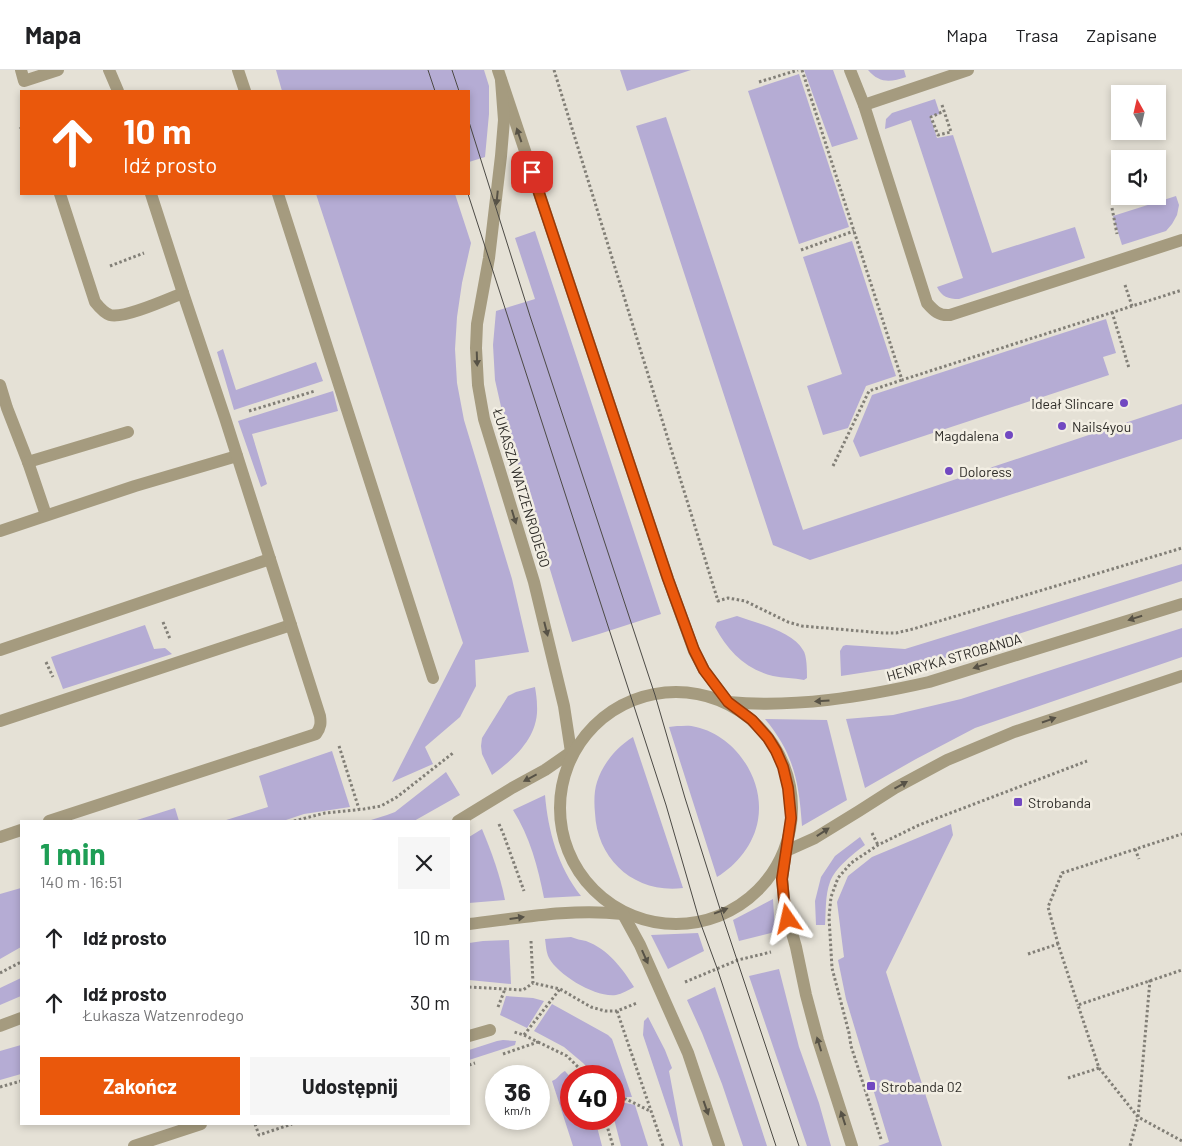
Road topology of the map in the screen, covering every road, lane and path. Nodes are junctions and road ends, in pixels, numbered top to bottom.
1 (58, 70) edge
2 (109, 70) edge
3 (238, 70) edge
4 (554, 70) edge
5 (798, 70) edge
6 (850, 70) edge
7 (968, 70) edge
8 (499, 75) edge
9 (24, 81) edge
10 (934, 81) junction
11 (759, 82) dead end
12 (118, 90) edge
13 (245, 90) edge
14 (864, 105) junction
15 (944, 111) junction
16 (60, 195) edge
17 (151, 195) edge
18 (278, 195) edge
19 (854, 231) dead end
20 (1182, 240) edge
21 (167, 245) junction
22 (801, 250) dead end
23 (86, 274) junction
24 (182, 293) junction
25 (1112, 312) dead end
26 (1129, 368) dead end
27 (902, 380) dead end
28 (339, 384) junction
29 (0, 386) edge
30 (225, 418) junction
31 (128, 432) dead end
32 (236, 456) junction
33 (28, 462) junction
34 (834, 466) dead end
35 (46, 515) junction
36 (0, 531) edge
37 (1182, 548) edge
38 (270, 559) junction
39 (153, 598) junction
40 (1182, 604) edge
41 (291, 625) junction
42 (36, 638) junction
43 (0, 650) edge
44 (180, 662) junction
45 (1182, 676) edge
46 (434, 678) dead end
47 (63, 701) junction
48 (728, 702) junction
49 (320, 716) junction
50 (0, 721) edge
51 (571, 752) junction
52 (453, 753) dead end
53 (1088, 761) dead end
54 (487, 803) junction
55 (359, 810) junction
56 (52, 820) edge
57 (298, 820) edge
58 (460, 820) edge
59 (20, 830) edge
60 (871, 832) dead end
61 (1182, 834) edge
62 (0, 837) edge
63 (878, 845) junction
64 (1135, 849) junction
65 (786, 851) junction
66 (1139, 859) dead end
67 (623, 914) junction
68 (530, 916) junction
69 (470, 924) edge
70 (1058, 944) junction
71 (777, 951) dead end
72 (1028, 954) dead end
73 (20, 963) edge
74 (1182, 970) edge
75 (0, 973) edge
76 (1150, 980) junction
77 (533, 983) junction
78 (678, 985) dead end
79 (470, 987) edge
80 (560, 989) junction
81 (642, 1001) dead end
82 (1078, 1005) junction
83 (617, 1011) junction
84 (20, 1018) edge
85 (0, 1026) edge
86 (20, 1026) edge
87 (490, 1030) dead end
88 (0, 1031) edge
89 (524, 1035) dead end
90 (470, 1036) edge
91 (538, 1042) dead end
92 (576, 1065) edge
93 (1099, 1068) junction
94 (1068, 1078) dead end
95 (20, 1081) edge
96 (0, 1087) edge
97 (625, 1099) edge
98 (651, 1111) junction
99 (1138, 1117) junction
100 (199, 1125) edge
101 (255, 1125) edge
102 (289, 1125) edge
103 (608, 1130) edge
104 (881, 1139) dead end
105 (1182, 1141) edge
106 (134, 1146) edge
107 (612, 1146) edge
108 (663, 1146) edge
109 (719, 1146) edge
110 (852, 1146) edge
111 (1130, 1146) edge

1 - 9 street
2 - 12 street
3 - 13 street
4 - 37 path
5 - 11 path
6 - 14 street
7 - 10 street
48 -> 8 street, ŁUKASZA WATZENRODEGO
8 -> 51 street, ŁUKASZA WATZENRODEGO
10 - 14 street
10 - 15 path
14 - 20 street
15 - 15 path
16 - 23 street
17 - 21 street
18 - 28 street
19 - 22 path
21 - 23 path
21 - 24 street
23 - 24 street
24 - 30 street
25 - 26 path
27 - 34 path
28 - 30 path
28 - 46 street
29 - 33 street
30 - 32 street
31 - 33 street
32 - 35 street
32 - 38 street
33 - 35 street
35 - 36 street
38 - 39 street
38 - 41 street
39 - 42 street
39 - 44 path
40 -> 48 street, HENRYKA STROBANDA
41 - 44 street
41 - 49 street
42 - 43 street
42 - 47 path
44 - 47 street
65 -> 45 street
47 - 50 street
48 - 51 street
48 - 65 street
49 - 55 path
49 - 56 street
51 -> 54 street
51 - 67 street
52 - 55 path
53 - 63 path
54 - 58 street
54 - 68 path
55 - 57 path
59 - 62 street
60 - 63 path
61 - 64 path
63 - 104 path
64 - 66 path
64 - 70 path
67 -> 65 street
110 -> 65 street
67 - 68 street
67 -> 109 street
69 -> 68 street
68 - 77 path
70 - 72 path
70 - 82 path
71 - 78 path
73 - 75 path
74 - 76 path
76 - 82 path
76 - 99 path
77 - 79 path
77 - 80 path
80 - 83 path
80 - 89 path
81 - 83 path
82 - 93 path
83 - 98 path
84 - 85 street
86 - 88 street
87 - 90 street
91 - 92 path
93 - 94 path
93 - 99 path
95 - 96 path
97 - 98 path
98 - 108 path
99 - 105 path
99 - 111 path
100 - 106 street
101 - 102 path
103 - 107 path

